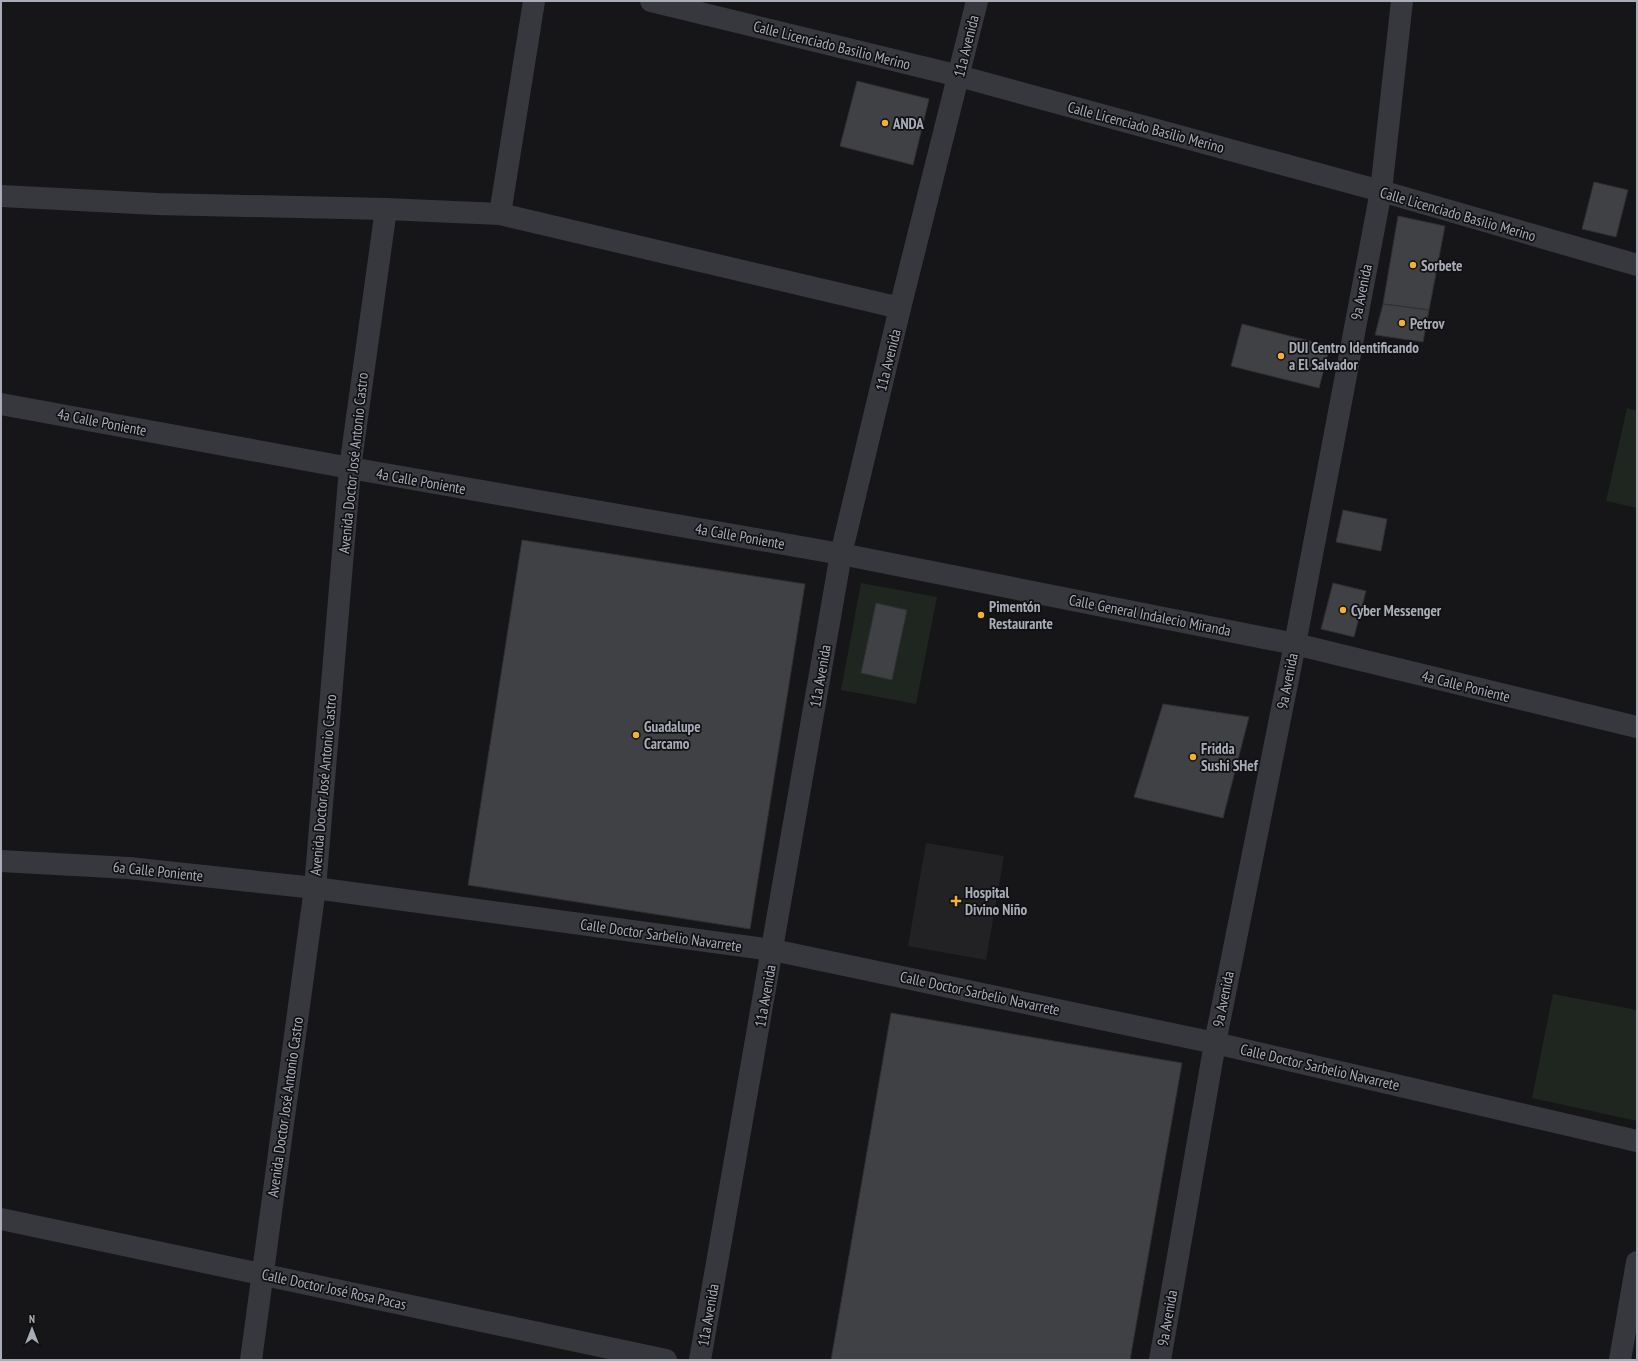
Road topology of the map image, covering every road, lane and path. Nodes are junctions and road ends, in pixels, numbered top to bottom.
1 (534, 1) edge
2 (651, 1) edge
3 (977, 1) edge
4 (1402, 1) edge
5 (959, 76) junction
6 (1381, 192) junction
7 (1, 196) edge
8 (386, 209) junction
9 (500, 214) junction
10 (1637, 266) edge
11 (900, 308) junction
12 (1, 404) edge
13 (350, 468) junction
14 (841, 554) junction
15 (1295, 644) junction
16 (1637, 727) edge
17 (1, 861) edge
18 (315, 888) junction
19 (773, 950) junction
20 (1215, 1043) junction
21 (1637, 1141) edge
22 (1, 1219) edge
23 (1637, 1262) edge
24 (262, 1273) junction
25 (251, 1360) edge
26 (666, 1360) edge
27 (700, 1360) edge
28 (1160, 1360) edge
29 (1620, 1360) edge

1 - 9 street
2 - 5 street, Calle Licenciado Basilio Merino
3 - 5 street, 11a Avenida
4 - 6 street, 9a Avenida
5 - 6 street, Calle Licenciado Basilio Merino
5 - 11 street, 11a Avenida
6 - 10 street, Calle Licenciado Basilio Merino
6 - 15 street, 9a Avenida
7 - 8 street
8 - 9 street
8 - 13 street, Avenida Doctor José Antonio Castro
9 - 11 street
11 - 14 street, 11a Avenida
12 - 13 street, 4a Calle Poniente
13 - 14 street, 4a Calle Poniente
13 - 18 street, Avenida Doctor José Antonio Castro
14 - 15 street, Calle General Indalecio Miranda
14 - 19 street, 11a Avenida
15 - 16 street, 4a Calle Poniente
15 - 20 street, 9a Avenida
17 - 18 street, 6a Calle Poniente
18 - 19 street, Calle Doctor Sarbelio Navarrete
18 - 24 street, Avenida Doctor José Antonio Castro
19 - 20 street, Calle Doctor Sarbelio Navarrete
19 - 27 street, 11a Avenida
20 - 21 street, Calle Doctor Sarbelio Navarrete
20 - 28 street, 9a Avenida
22 - 24 street, Calle Doctor José Rosa Pacas
23 - 29 street
24 - 25 street, Avenida Doctor José Antonio Castro
24 - 26 street, Calle Doctor José Rosa Pacas

